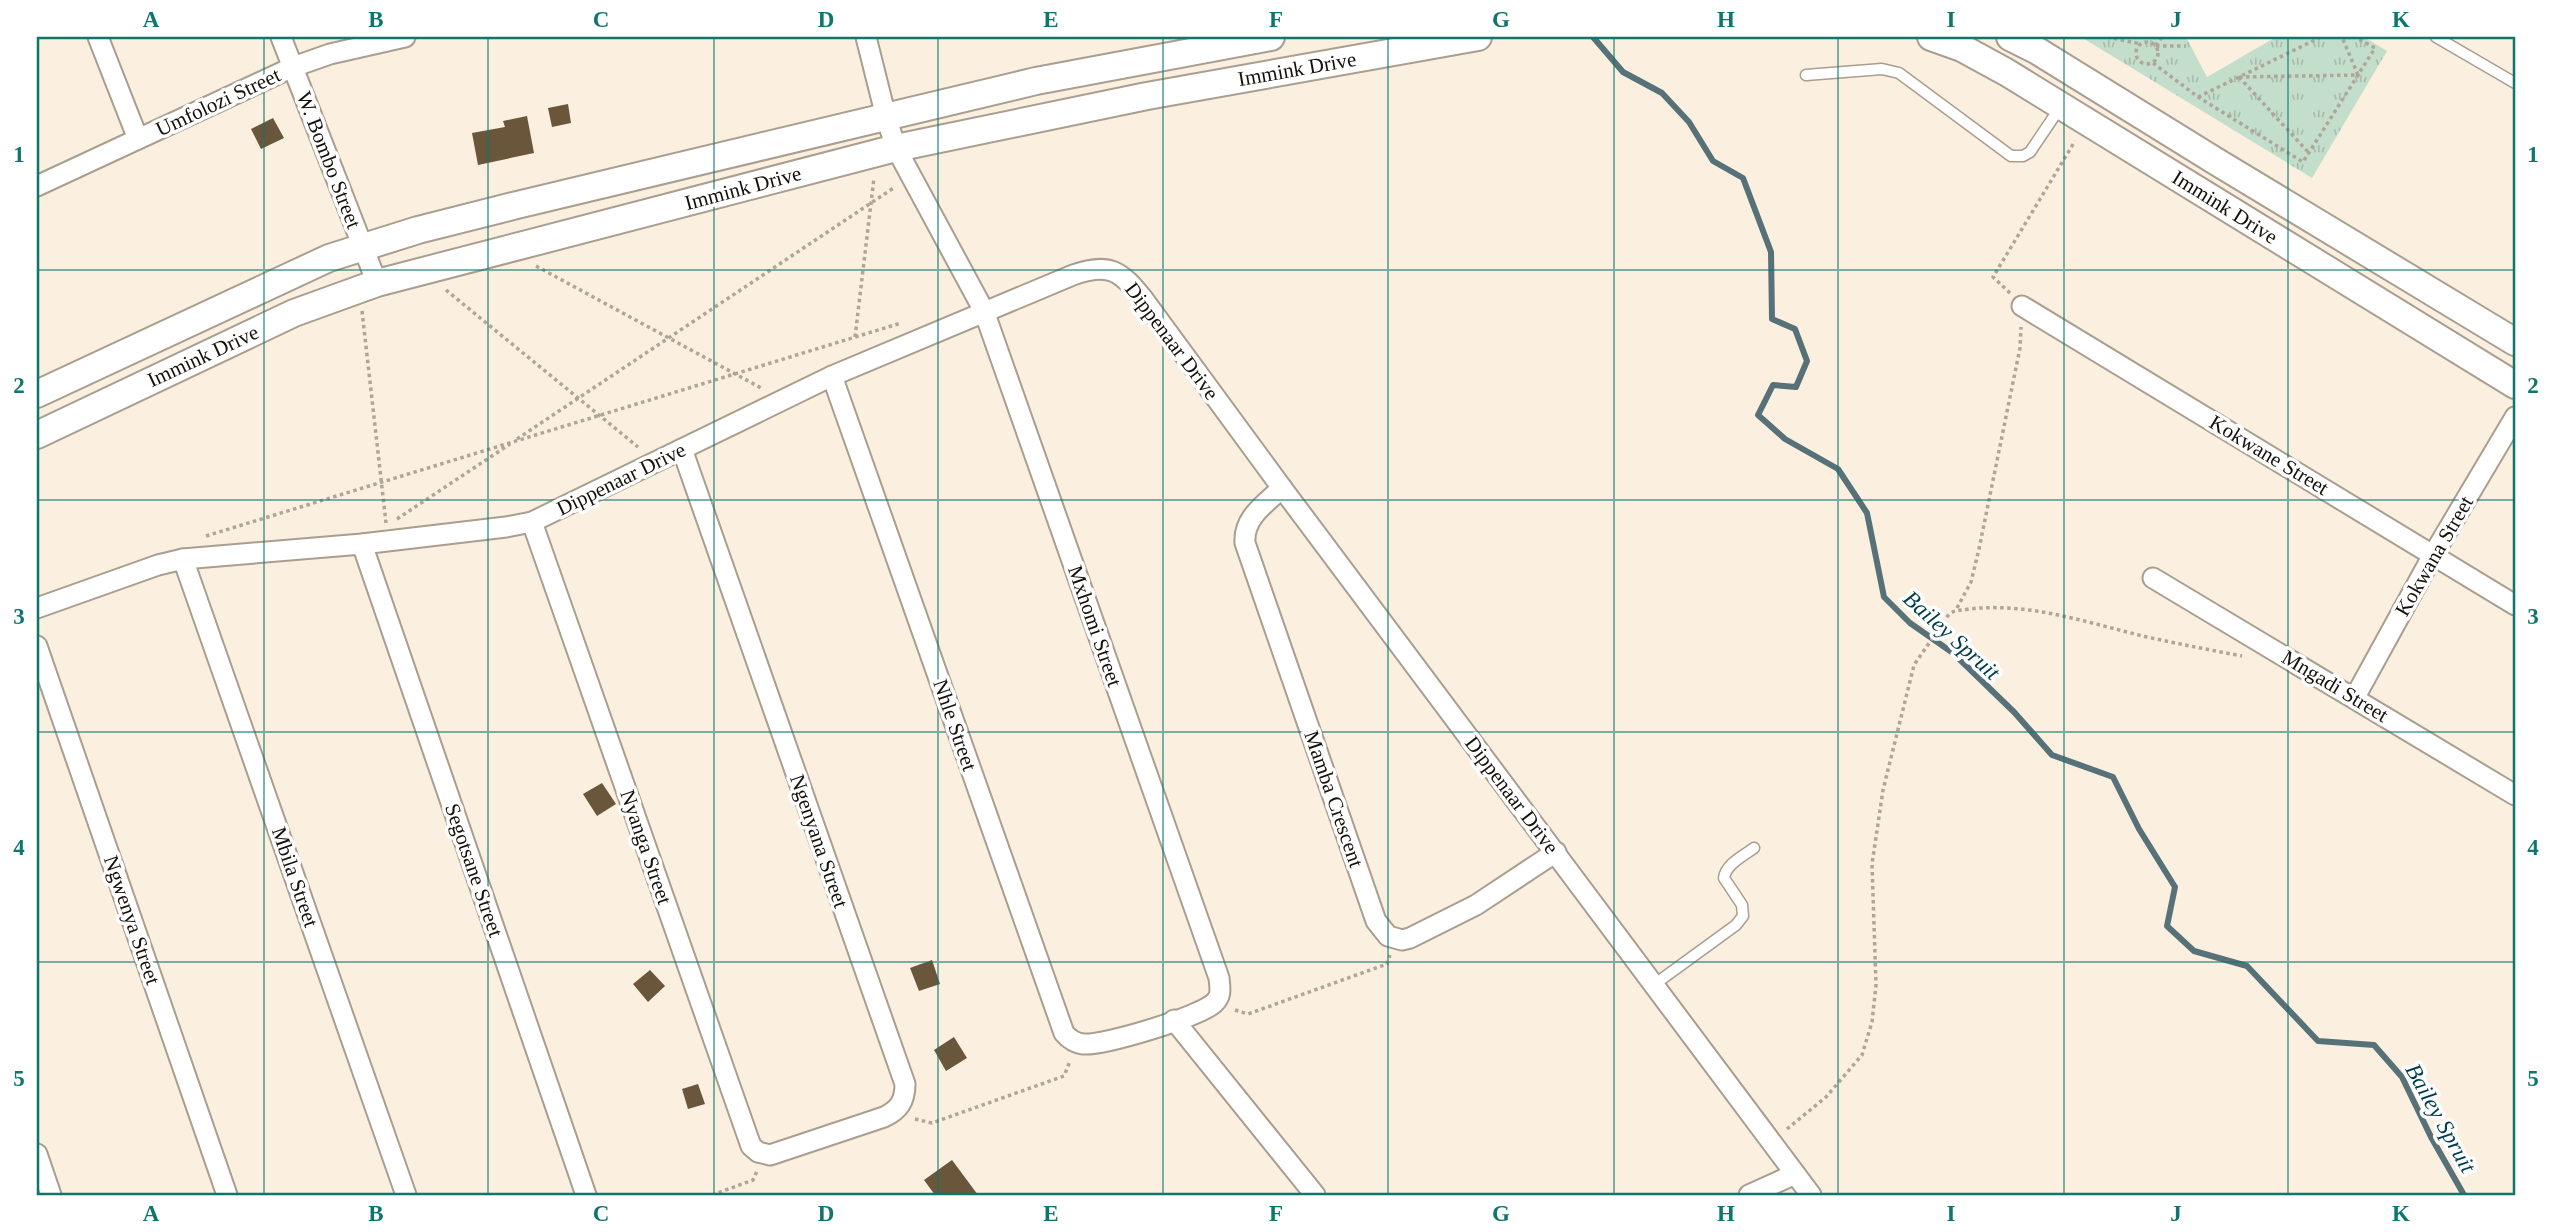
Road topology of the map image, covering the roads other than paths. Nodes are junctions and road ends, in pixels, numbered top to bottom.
1 (98, 37) edge
2 (281, 37) edge
3 (405, 37) edge
4 (866, 37) edge
5 (1271, 37) edge
6 (1478, 37) edge
7 (1931, 37) edge
8 (2010, 37) edge
9 (2436, 37) edge
10 (293, 67) junction
11 (1806, 75) dead end
12 (2515, 83) edge
13 (2061, 105) junction
14 (886, 117) junction
15 (138, 139) junction
16 (896, 148) junction
17 (37, 186) edge
18 (362, 246) junction
19 (368, 286) junction
20 (2022, 306) road end
21 (984, 310) junction
22 (2515, 342) edge
23 (832, 376) junction
24 (2515, 386) edge
25 (37, 394) edge
26 (2515, 417) edge
27 (37, 435) edge
28 (682, 449) junction
29 (1282, 488) junction
30 (532, 522) junction
31 (362, 544) junction
32 (2433, 555) junction
33 (183, 559) junction
34 (2153, 578) dead end
35 (2515, 605) edge
36 (37, 608) edge
37 (37, 646) edge
38 (2355, 697) junction
39 (2515, 795) edge
40 (1754, 848) dead end
41 (1556, 852) junction
42 (1655, 984) junction
43 (1174, 1020) junction
44 (37, 1154) edge
45 (770, 1154) joint
46 (1795, 1174) junction
47 (51, 1195) edge
48 (227, 1195) edge
49 (406, 1195) edge
50 (586, 1195) edge
51 (1315, 1195) edge
52 (1748, 1195) edge
53 (1811, 1195) edge

1 - 15 street
2 - 10 street, W. Bombo Street
3 - 10 street, Umfolozi Street
4 - 14 street, Mxhomi Street
5 - 14 main road, Immink Drive
6 - 16 main road, Immink Drive
7 - 13 main road, Immink Drive
8 - 22 main road, Immink Drive
9 - 12 lane
10 - 15 street, Umfolozi Street
10 - 18 street, W. Bombo Street
11 - 13 lane
13 - 24 main road, Immink Drive
14 - 16 street, Mxhomi Street
14 - 18 main road, Immink Drive
15 - 17 street, Umfolozi Street
16 - 19 main road, Immink Drive
16 - 21 street, Mxhomi Street
18 - 19 street, W. Bombo Street
18 - 25 main road, Immink Drive
19 - 27 main road, Immink Drive
20 - 32 street, Kokwane Street
21 - 23 street, Dippenaar Drive
21 - 29 street, Dippenaar Drive
21 - 43 street, Mxhomi Street
23 - 28 street, Dippenaar Drive
23 - 43 street, Nhle Street
26 - 32 street, Kokwana Street
28 - 30 street, Dippenaar Drive
28 - 45 street, Ngenyana Street
29 - 41 street, Dippenaar Drive
29 - 41 street, Mamba Crescent
30 - 31 street, Dippenaar Drive
30 - 45 street, Nyanga Street
31 - 33 street, Dippenaar Drive
31 - 50 street, Segotsane Street
32 - 35 street, Kokwane Street
32 - 38 street, Kokwana Street
33 - 36 street, Dippenaar Drive
33 - 49 street, Mbila Street
34 - 38 street, Mngadi Street
37 - 48 street, Ngwenya Street
38 - 39 street, Mngadi Street
40 - 42 lane
41 - 42 street, Dippenaar Drive
42 - 46 street, Dippenaar Drive
43 - 51 street
44 - 47 street
46 - 52 street
46 - 53 street, Dippenaar Drive

